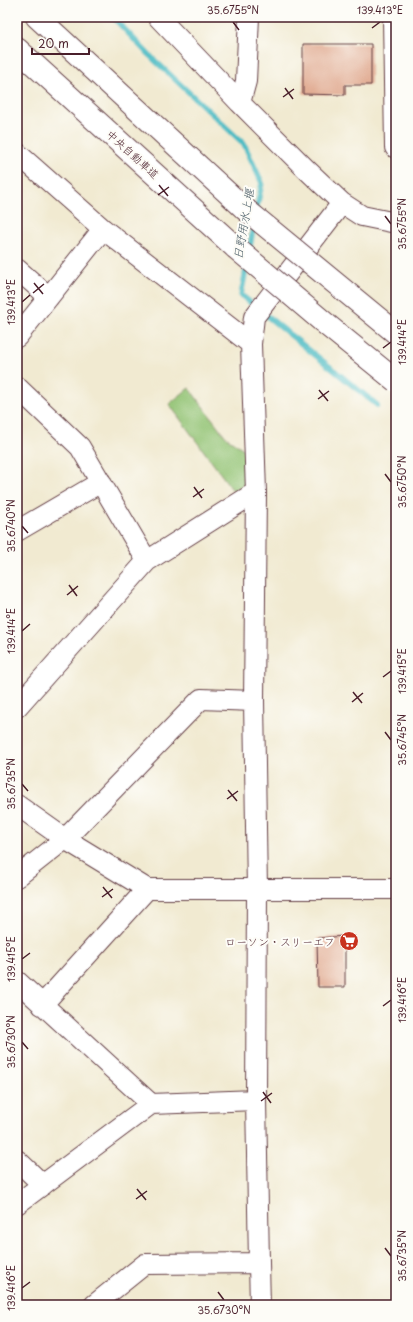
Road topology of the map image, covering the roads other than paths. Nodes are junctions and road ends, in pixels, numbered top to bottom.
1 (37, 17) edge
2 (158, 17) edge
3 (249, 17) edge
4 (394, 17) edge
5 (17, 49) edge
6 (240, 103) junction
7 (396, 147) edge
8 (17, 153) edge
9 (342, 204) junction
10 (396, 223) edge
11 (103, 229) junction
12 (17, 269) edge
13 (49, 297) junction
14 (396, 333) edge
15 (17, 337) edge
16 (251, 344) junction
17 (396, 381) edge
18 (17, 387) edge
19 (101, 482) junction
20 (256, 492) junction
21 (17, 531) edge
22 (147, 561) junction
23 (254, 701) junction
24 (17, 707) edge
25 (17, 805) edge
26 (65, 839) junction
27 (17, 877) edge
28 (147, 889) junction
29 (396, 889) edge
30 (257, 890) junction
31 (17, 981) edge
32 (42, 1005) junction
33 (256, 1100) junction
34 (151, 1104) junction
35 (17, 1160) edge
36 (43, 1185) junction
37 (17, 1204) edge
38 (259, 1263) junction
39 (94, 1305) edge
40 (260, 1305) edge

1 - 14 main road, bridge
2 - 6 street
3 - 6 street
4 - 7 main road
5 - 17 main road, 中央自動車道, bridge
6 - 9 street
8 - 11 street
9 - 10 street
9 - 16 street
11 - 13 street
11 - 16 street
12 - 13 street
13 - 15 street
16 - 20 street
18 - 19 street
19 - 21 street
19 - 22 street
20 - 22 street
20 - 23 street
22 - 24 street
23 - 26 street
23 - 30 street
25 - 26 street
26 - 27 street
26 - 28 street
28 - 30 street
28 - 32 street
29 - 30 street
30 - 33 street
31 - 32 street
32 - 34 street
33 - 34 street
33 - 38 street
34 - 36 street
35 - 36 street
36 - 37 street
38 - 39 street
38 - 40 street

